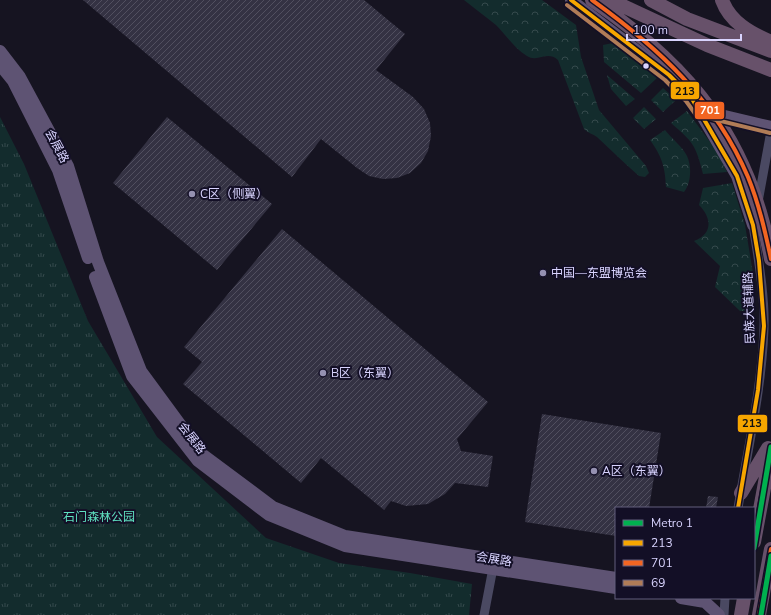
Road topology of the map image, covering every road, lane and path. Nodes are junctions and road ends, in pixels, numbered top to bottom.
1 (572, 0) edge
2 (625, 0) edge
3 (651, 0) edge
4 (722, 0) edge
5 (602, 3) edge
6 (606, 25) junction
7 (771, 42) edge
8 (0, 51) edge
9 (771, 51) edge
10 (0, 65) edge
11 (771, 70) edge
12 (699, 110) junction
13 (771, 127) edge
14 (771, 131) edge
15 (753, 225) junction
16 (770, 252) edge
17 (771, 442) edge
18 (771, 450) edge
19 (740, 492) junction
20 (738, 507) edge
21 (755, 537) edge
22 (770, 557) edge
23 (493, 568) junction
24 (615, 578) edge
25 (615, 588) edge
26 (694, 599) edge
27 (725, 599) edge
28 (744, 599) edge
29 (707, 600) edge
30 (484, 615) edge
31 (719, 615) edge
32 (724, 615) edge
33 (741, 615) edge
34 (759, 615) edge

1 - 6 main road
2 - 6 street
3 - 9 highway
4 - 7 highway
5 - 11 highway
5 - 16 highway
6 - 12 main road
8 - 24 main road, 会展路
10 - 23 main road, 会展路
12 - 13 main road
12 - 15 main road
14 - 15 street, 民族大道辅路
15 - 19 street, 民族大道辅路
17 - 19 highway
18 - 21 highway
19 - 20 street, 民族大道辅路
22 - 34 highway
23 - 25 main road, 会展路
23 - 30 street
26 - 29 main road
27 - 32 street
28 - 33 highway
29 - 31 main road

